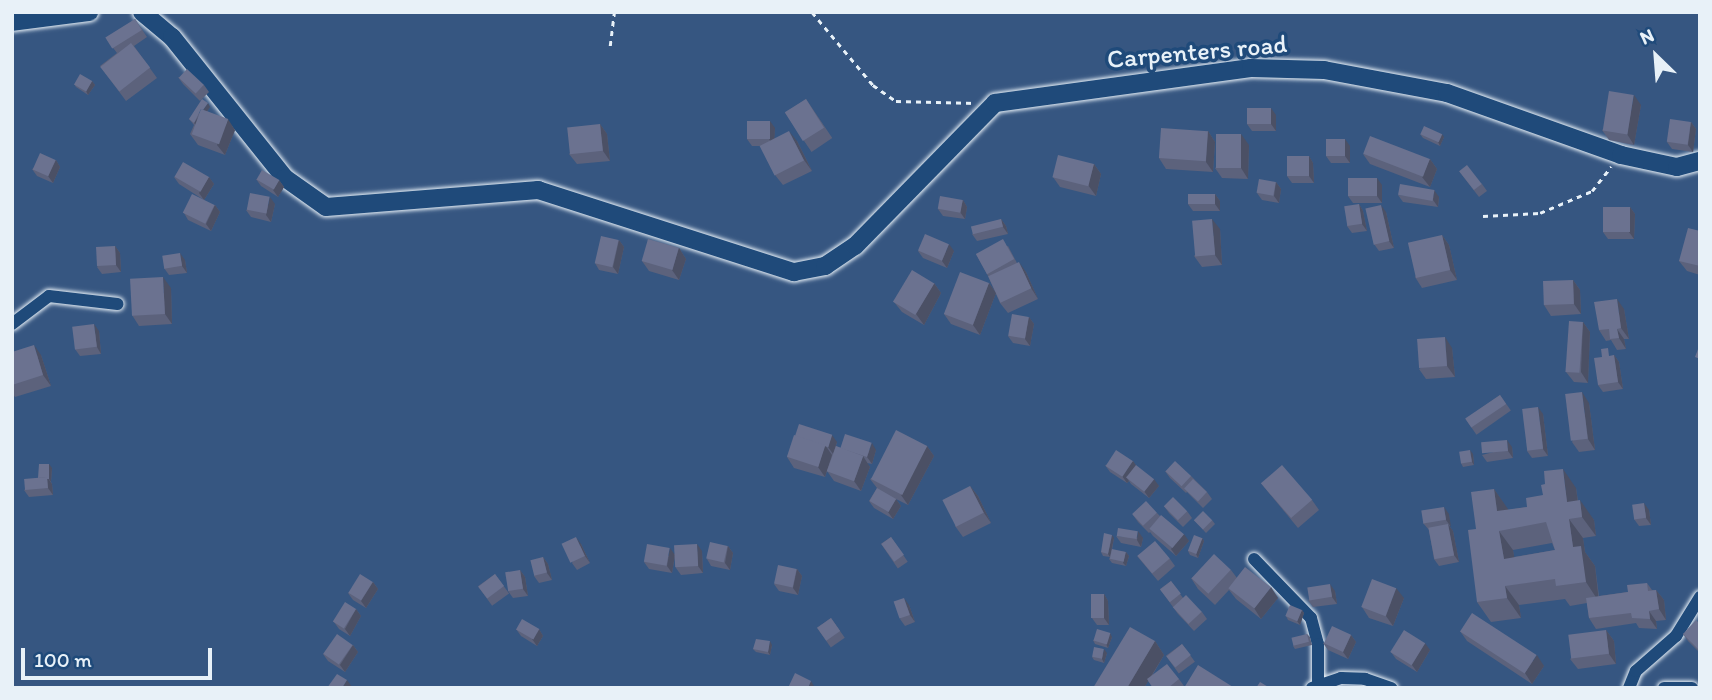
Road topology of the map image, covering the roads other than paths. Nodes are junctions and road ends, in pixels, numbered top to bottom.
1 (89, 12) edge
2 (142, 12) edge
3 (12, 22) edge
4 (1700, 161) edge
5 (118, 304) dead end
6 (12, 324) edge
7 (1254, 559) dead end
8 (1700, 597) edge
9 (1315, 685) edge
10 (1391, 688) edge
11 (1629, 688) edge
12 (1664, 688) edge
13 (1692, 688) edge

1 - 3 street
2 - 4 street, Carpenters road
5 - 6 street
7 - 9 street
8 - 11 street
9 - 10 street
12 - 13 street

